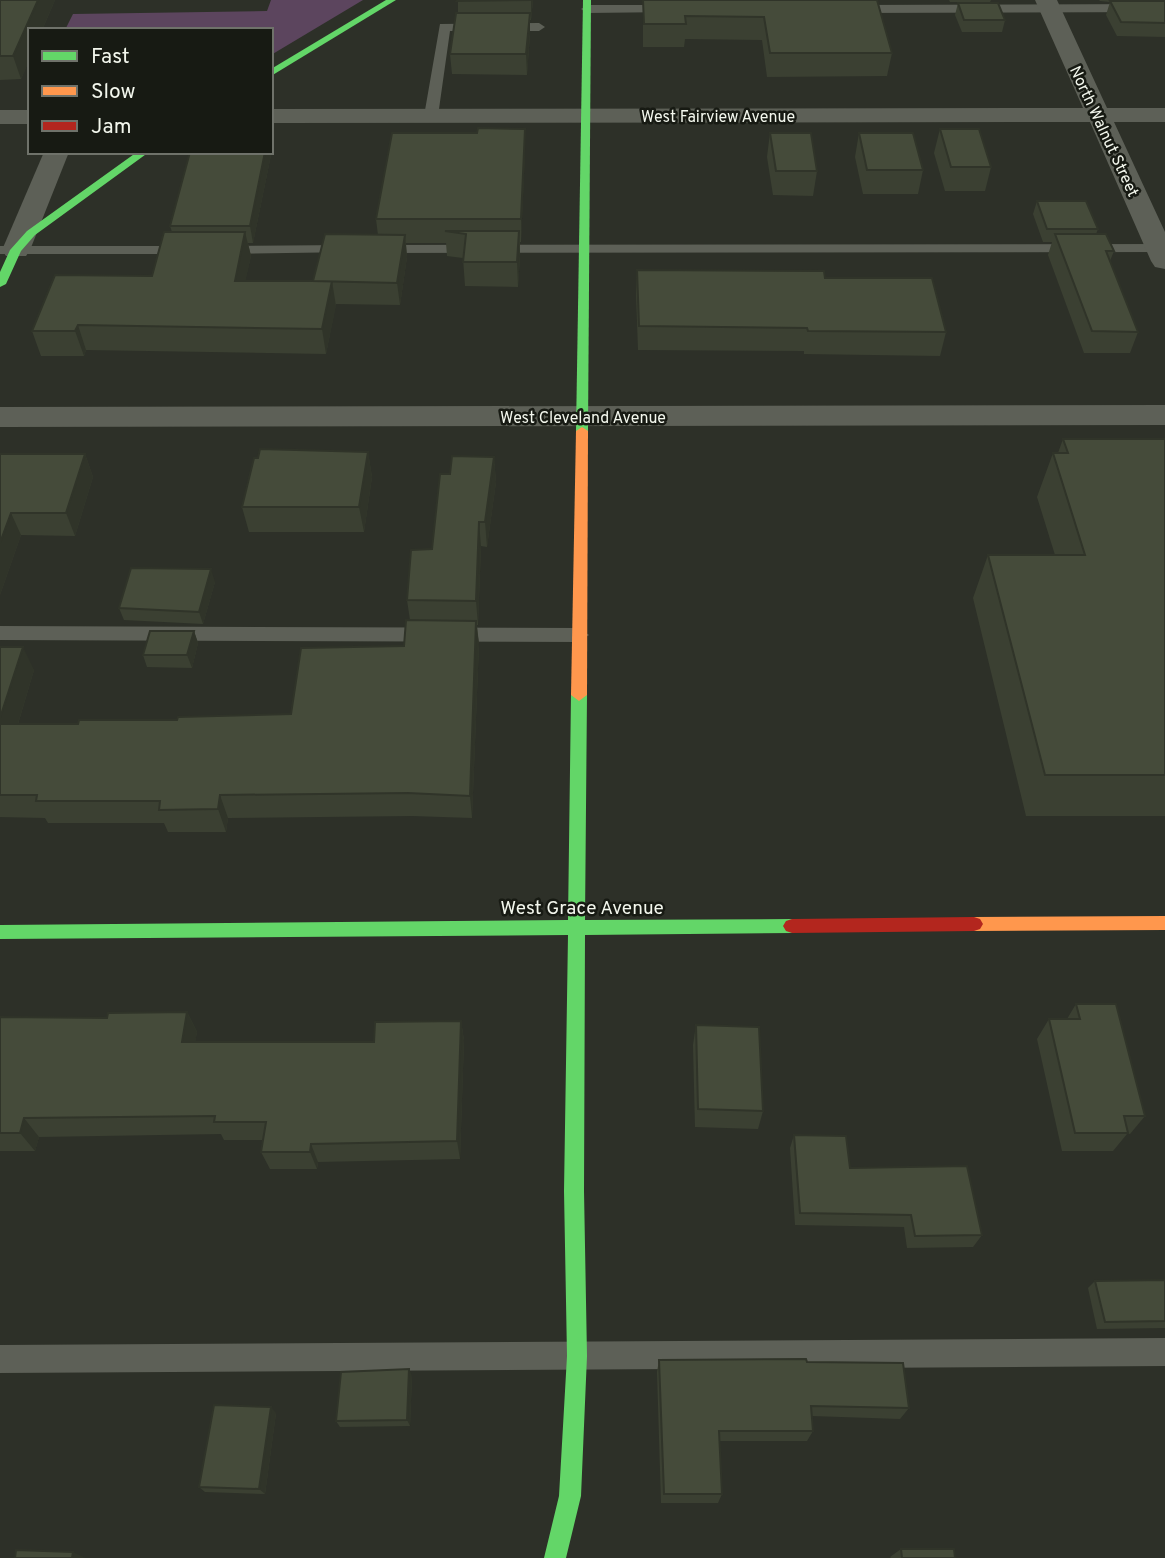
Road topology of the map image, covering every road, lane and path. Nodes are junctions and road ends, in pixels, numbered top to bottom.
1 (392, 0) edge
2 (1048, 4) edge
3 (587, 5) edge
4 (1165, 8) edge
5 (682, 9) edge
6 (832, 9) edge
7 (540, 27) dead end
8 (273, 72) edge
9 (1097, 115) junction
10 (1165, 115) edge
11 (273, 116) edge
12 (431, 116) junction
13 (586, 116) junction
14 (0, 117) edge
15 (28, 117) edge
16 (56, 154) edge
17 (141, 154) edge
18 (584, 248) junction
19 (8, 250) edge
20 (1163, 252) edge
21 (0, 284) edge
22 (1165, 415) edge
23 (0, 417) edge
24 (581, 418) junction
25 (0, 633) edge
26 (579, 635) junction
27 (1165, 923) edge
28 (576, 928) junction
29 (0, 932) edge
30 (1165, 1352) edge
31 (577, 1356) junction
32 (0, 1359) edge
33 (555, 1558) edge

1 - 8 main road
2 - 4 lane
2 - 6 lane
2 - 9 street, North Walnut Street
3 - 5 lane
3 - 13 main road
7 - 12 lane
9 - 10 street, West Fairview Avenue
9 - 13 street, West Fairview Avenue
9 - 20 street, North Walnut Street
11 - 12 street, West Fairview Avenue
12 - 13 street, West Fairview Avenue
13 - 18 main road
14 - 15 street
16 - 19 street
17 - 19 main road
18 - 19 lane
18 - 20 lane
18 - 24 main road
19 - 21 main road
22 - 24 street, West Cleveland Avenue
23 - 24 street, West Cleveland Avenue
24 - 26 main road
25 - 26 lane
26 - 28 main road
27 - 28 main road, West Grace Avenue
28 - 29 main road, West Grace Avenue
28 - 31 main road
30 - 31 lane
31 - 32 lane
31 - 33 main road

